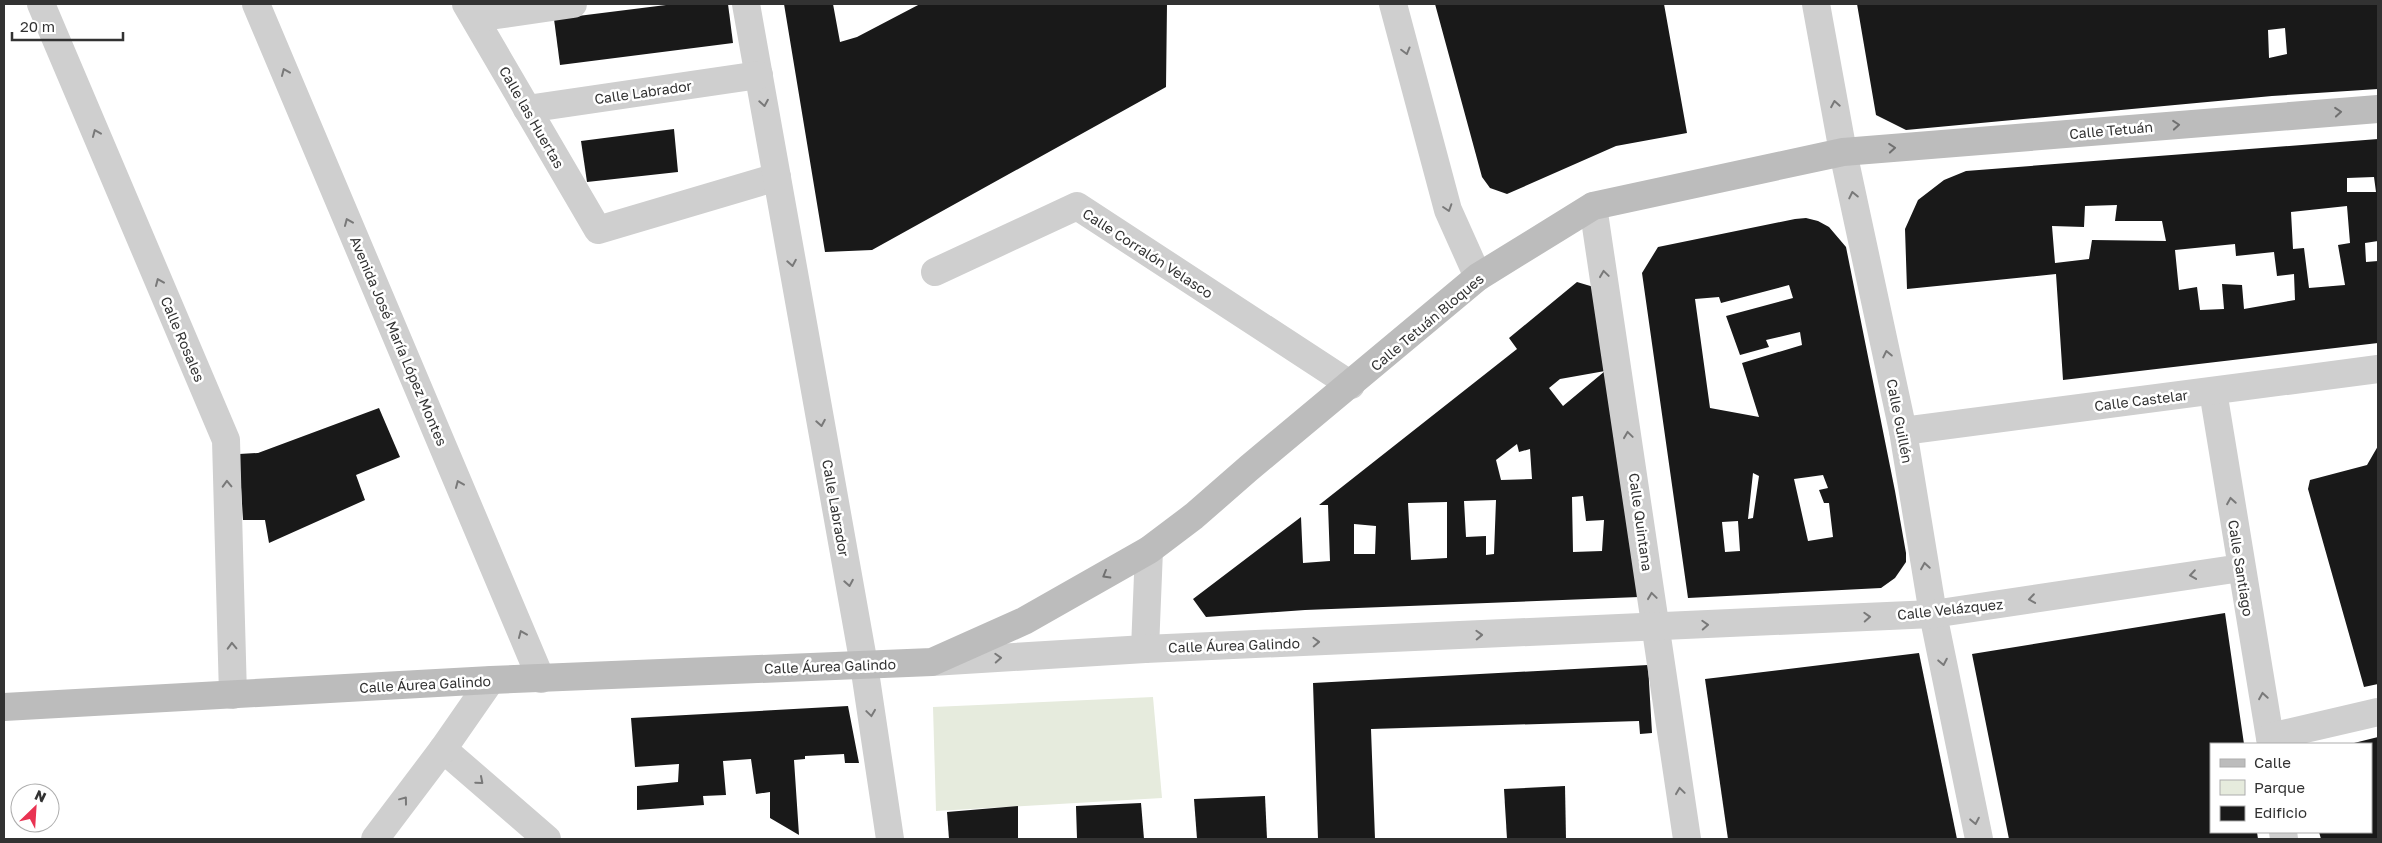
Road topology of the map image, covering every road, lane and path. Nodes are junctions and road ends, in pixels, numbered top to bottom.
1 (41, 4) edge
2 (256, 4) edge
3 (573, 4) edge
4 (746, 4) edge
5 (1393, 4) edge
6 (1816, 4) edge
7 (471, 11) edge
8 (759, 75) junction
9 (527, 109) junction
10 (2378, 109) edge
11 (1844, 152) junction
12 (777, 177) junction
13 (1594, 206) junction
14 (935, 272) dead end
15 (1478, 277) junction
16 (2378, 369) edge
17 (1351, 385) junction
18 (2213, 391) junction
19 (1903, 431) junction
20 (1148, 550) junction
21 (2241, 568) junction
22 (1933, 614) junction
23 (1656, 628) junction
24 (1145, 649) junction
25 (932, 662) junction
26 (864, 665) junction
27 (541, 679) junction
28 (491, 680) junction
29 (233, 695) junction
30 (4, 707) edge
31 (2378, 712) edge
32 (2270, 740) edge
33 (443, 749) junction
34 (375, 839) edge
35 (547, 839) edge
36 (890, 839) edge
37 (1687, 839) edge
38 (1979, 839) edge

29 -> 1 street, Calle Rosales
27 -> 2 street, Avenida José María López Montes
3 - 7 street
4 - 8 street, Calle Labrador
5 -> 15 street
11 -> 6 street, Calle Guillén
7 - 9 street, Calle las Huertas
8 - 9 street, Calle Labrador
8 -> 12 street, Calle Labrador
9 - 12 street, Calle las Huertas
11 -> 10 street, Calle Tetuán
11 - 13 street, Calle Tetuán Bloques
19 -> 11 street, Calle Guillén
12 -> 26 street, Calle Labrador
13 - 15 street, Calle Tetuán Bloques
23 -> 13 street, Calle Quintana
14 - 17 street, Calle Corralón Velasco
15 - 17 street, Calle Tetuán Bloques
16 - 18 street, Calle Castelar
17 - 20 street, Calle Tetuán Bloques
18 - 19 street, Calle Castelar
21 -> 18 street, Calle Santiago
22 -> 19 street, Calle Guillén
20 - 24 street
20 -> 25 street, Calle Tetuán Bloques
21 -> 22 street, Calle Velázquez
32 -> 21 street, Calle Santiago
23 -> 22 street, Calle Velázquez
22 -> 38 street, Calle Guillén
24 -> 23 street, Calle Áurea Galindo
37 -> 23 street, Calle Quintana
25 -> 24 street, Calle Áurea Galindo
25 - 26 street, Calle Áurea Galindo
26 - 27 street, Calle Áurea Galindo
26 -> 36 street, Calle Labrador
27 - 28 street, Calle Áurea Galindo
28 - 29 street, Calle Áurea Galindo
28 - 33 street
29 - 30 street, Calle Áurea Galindo
31 - 32 street
34 -> 33 street
33 -> 35 street

